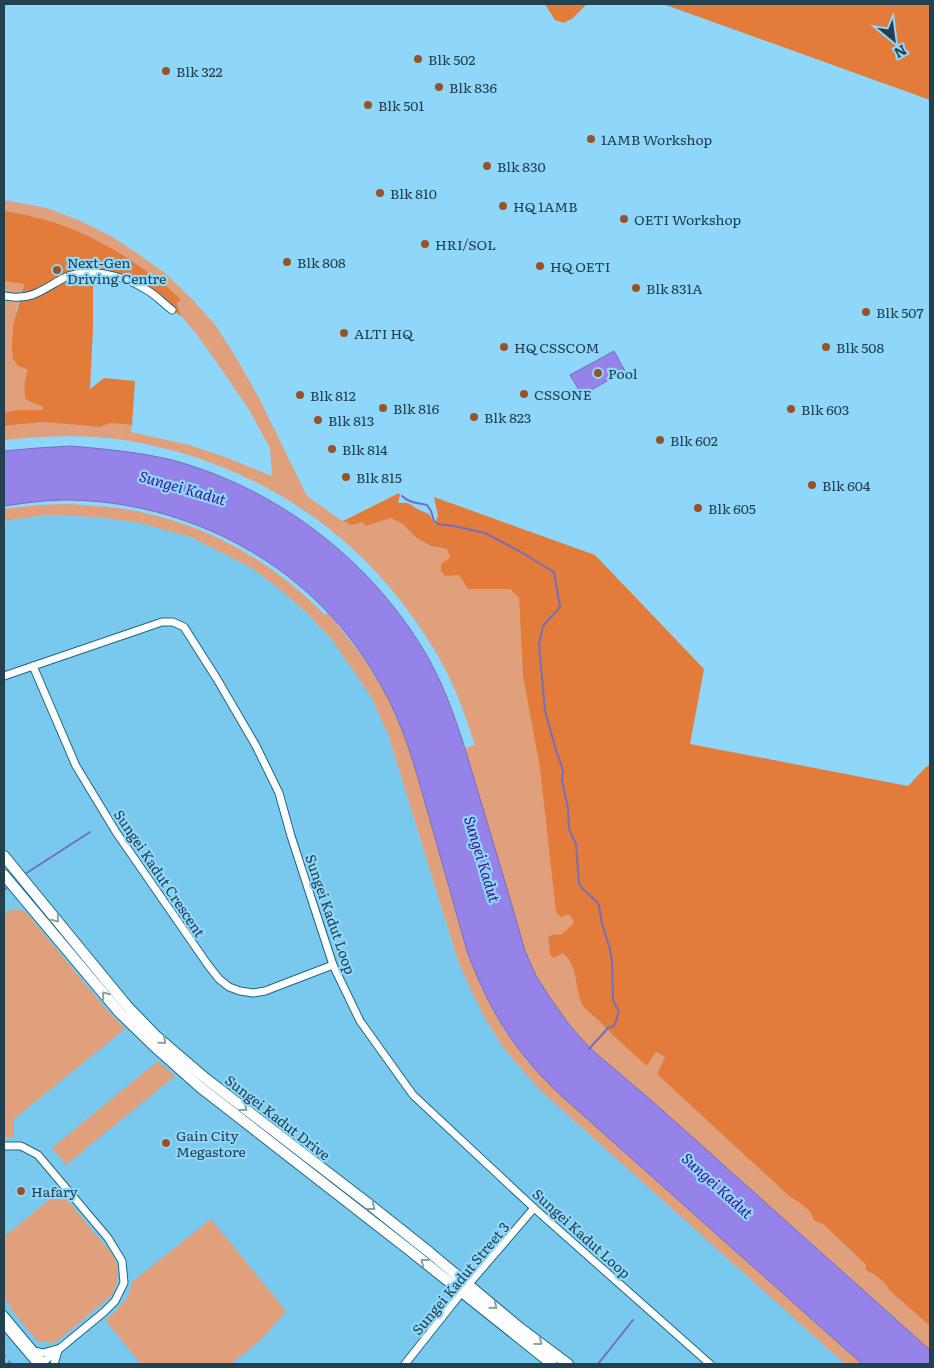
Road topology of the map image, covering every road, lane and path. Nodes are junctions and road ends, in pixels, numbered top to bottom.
1 (4, 296) edge
2 (172, 310) dead end
3 (33, 666) junction
4 (4, 676) edge
5 (4, 856) edge
6 (9, 881) edge
7 (333, 965) junction
8 (4, 1146) edge
9 (534, 1208) junction
10 (465, 1289) junction
11 (4, 1315) edge
12 (4, 1325) edge
13 (60, 1349) junction
14 (31, 1353) junction
15 (28, 1364) edge
16 (42, 1364) edge
17 (54, 1364) edge
18 (405, 1364) edge
19 (552, 1364) edge
20 (568, 1364) edge
21 (710, 1364) edge

1 - 2 street
3 - 4 street, Sungei Kadut Loop
3 - 7 street, Sungei Kadut Crescent
3 - 7 street, Sungei Kadut Loop
5 -> 10 main road, Sungei Kadut Drive
10 -> 6 main road, Sungei Kadut Drive
7 - 9 street, Sungei Kadut Loop
8 - 13 street
9 - 10 street, Sungei Kadut Street 3
9 - 21 street, Sungei Kadut Loop
10 - 18 street, Sungei Kadut Street 3
10 - 19 main road, Sungei Kadut Drive
10 -> 20 main road, Sungei Kadut Drive
11 - 14 street
12 - 14 street
13 - 14 street
13 - 16 street
13 - 17 street
14 - 15 street
14 - 16 street

